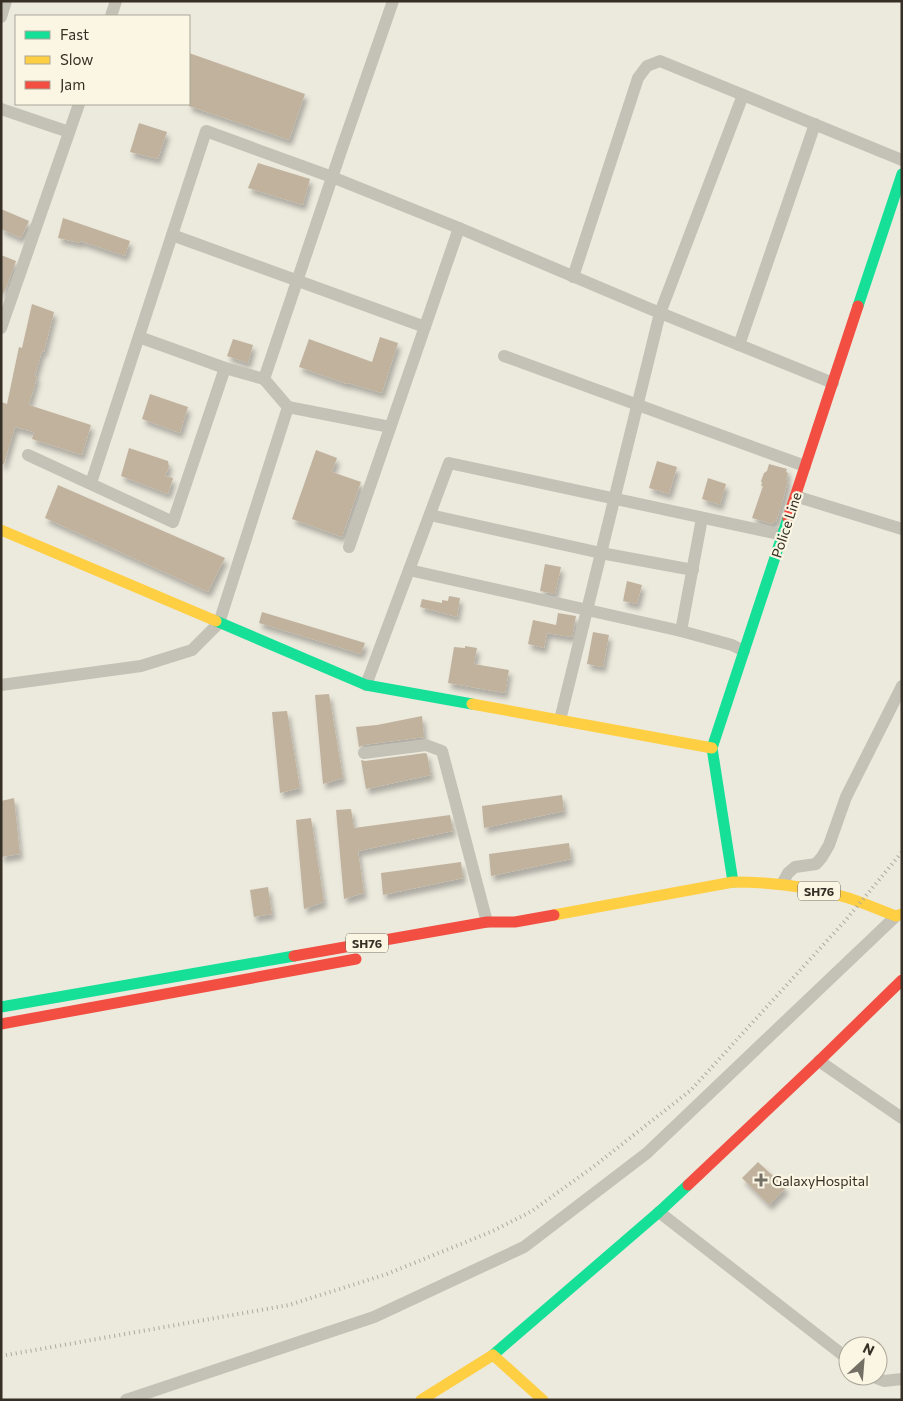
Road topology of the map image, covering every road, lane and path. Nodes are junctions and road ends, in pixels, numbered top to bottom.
1 (6, 1) edge
2 (393, 1) edge
3 (113, 2) edge
4 (110, 15) edge
5 (1, 18) edge
6 (743, 95) junction
7 (79, 105) edge
8 (1, 109) edge
9 (815, 124) junction
10 (69, 132) junction
11 (902, 160) edge
12 (902, 174) edge
13 (332, 177) junction
14 (459, 228) junction
15 (172, 236) junction
16 (573, 277) junction
17 (298, 280) junction
18 (660, 313) junction
19 (1, 328) edge
20 (425, 328) junction
21 (139, 337) junction
22 (738, 345) junction
23 (504, 356) dead end
24 (225, 368) junction
25 (264, 379) junction
26 (832, 383) junction
27 (637, 405) junction
28 (288, 407) junction
29 (390, 427) junction
30 (28, 455) dead end
31 (805, 466) junction
32 (91, 483) junction
33 (796, 496) junction
34 (614, 499) junction
35 (430, 515) junction
36 (702, 518) junction
37 (902, 529) edge
38 (1, 530) edge
39 (782, 535) junction
40 (349, 547) dead end
41 (600, 553) junction
42 (409, 570) junction
43 (693, 570) junction
44 (587, 610) junction
45 (219, 623) junction
46 (681, 630) junction
47 (744, 652) junction
48 (1, 684) edge
49 (366, 685) junction
50 (902, 686) edge
51 (560, 720) junction
52 (712, 748) junction
53 (364, 753) dead end
54 (733, 882) junction
55 (782, 884) junction
56 (899, 915) edge
57 (487, 922) junction
58 (515, 922) junction
59 (497, 933) dead end
60 (371, 956) dead end
61 (902, 980) edge
62 (1, 1006) edge
63 (1, 1024) edge
64 (819, 1061) junction
65 (902, 1118) edge
66 (658, 1212) junction
67 (838, 1351) edge
68 (493, 1355) junction
69 (902, 1379) edge
70 (888, 1380) edge
71 (126, 1400) edge
72 (421, 1400) edge
73 (543, 1400) edge

1 - 5 street
2 - 13 street
3 - 4 street
6 - 9 street
6 - 16 street
6 - 18 street
7 - 10 street
8 - 10 street
9 - 11 street
9 - 22 street
10 - 19 street
12 - 26 street, Police Line
13 - 14 street
13 - 15 street
13 - 17 street
14 - 16 street
14 - 20 street
15 - 17 street
15 - 21 street
16 - 18 street
17 - 20 street
17 - 25 street
18 - 22 street
18 - 27 street
20 - 29 street
21 - 24 street
21 - 32 street
22 - 26 street
23 - 27 street
24 - 25 street
24 - 32 street
25 - 28 street
26 - 31 street, Police Line
27 - 31 street
27 - 34 street
28 - 29 street
28 - 45 street
29 - 40 street
30 - 32 street
31 - 33 street, Police Line
33 - 37 street
33 - 39 street, Police Line
34 - 35 street
34 - 36 street
34 - 41 street
35 - 41 street
35 - 42 street
36 - 39 street
36 - 43 street
38 - 45 street
39 - 47 street, Police Line
41 - 43 street
41 - 44 street
42 - 44 street
42 - 49 street
43 - 46 street
44 - 46 street
44 - 51 street
45 - 48 street
45 - 49 street
46 - 47 street
47 - 52 street, Police Line
49 - 51 street
50 - 55 street
51 - 52 street
52 - 54 street, Police Line
53 - 57 street
54 - 55 street, SH76
54 - 58 street, SH76
55 - 56 street, SH76
56 - 71 street
57 - 58 street, SH76
57 - 62 street, SH76
58 - 59 street, SH76
60 - 63 street, SH76
61 - 64 street
64 - 65 street
64 - 66 street
66 - 67 street
66 - 68 street
68 - 72 street
68 - 73 street
69 - 70 street

